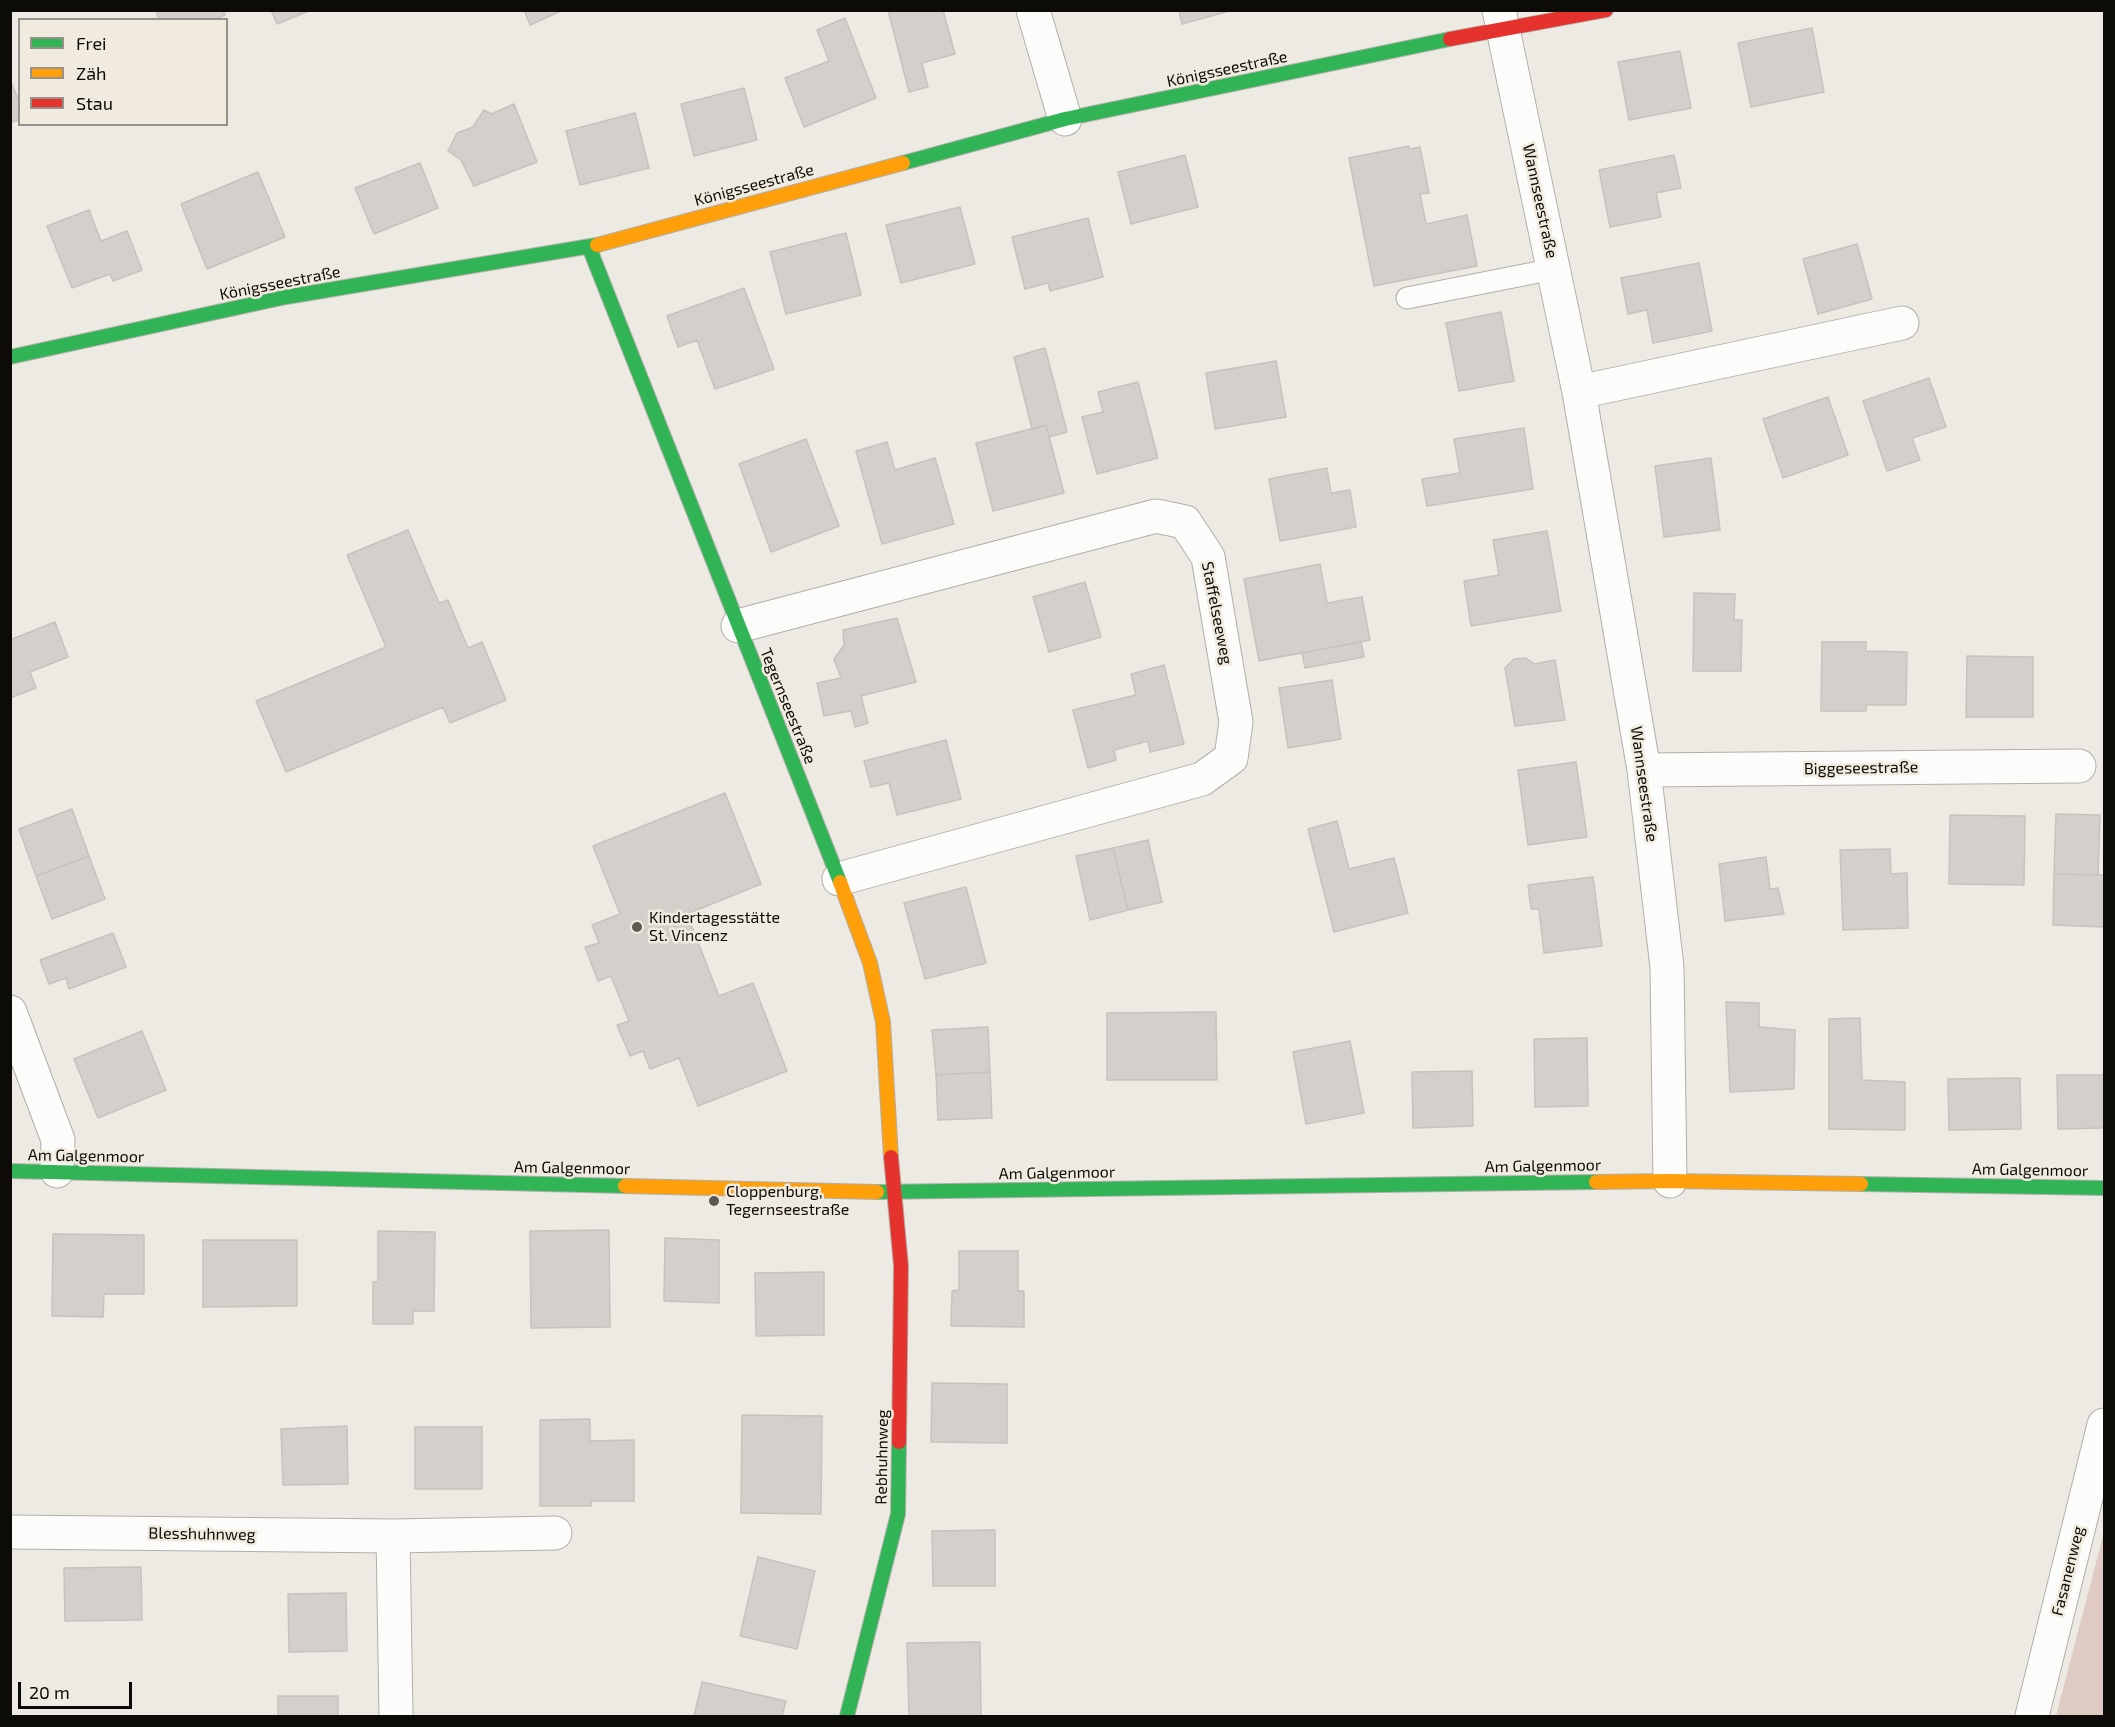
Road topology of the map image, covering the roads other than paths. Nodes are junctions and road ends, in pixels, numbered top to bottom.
1 (1033, 10) edge
2 (1606, 10) edge
3 (1501, 19) edge
4 (1065, 119) junction
5 (590, 247) junction
6 (1554, 269) junction
7 (1407, 298) dead end
8 (1902, 323) dead end
9 (13, 350) edge
10 (1579, 392) junction
11 (738, 626) junction
12 (2079, 766) dead end
13 (1644, 770) junction
14 (839, 879) junction
15 (10, 1012) edge
16 (10, 1171) edge
17 (57, 1171) junction
18 (1670, 1180) junction
19 (2104, 1188) edge
20 (893, 1192) junction
21 (2104, 1425) edge
22 (10, 1532) edge
23 (555, 1533) dead end
24 (393, 1536) junction
25 (396, 1716) edge
26 (847, 1716) edge
27 (2032, 1716) edge

1 - 4 street
2 - 3 street, Königsseestraße
3 - 4 street, Königsseestraße
3 - 6 street, Wannseestraße
4 - 5 street, Königsseestraße
5 - 9 street, Königsseestraße
5 - 11 street, Tegernseestraße
6 - 7 lane
6 - 10 street, Wannseestraße
8 - 10 street
10 - 13 street, Wannseestraße
11 - 14 street, Tegernseestraße
11 - 14 street, Staffelseeweg
12 - 13 street, Biggeseestraße
13 - 18 street, Wannseestraße
14 - 20 street, Tegernseestraße
15 - 17 street
16 - 17 street, Am Galgenmoor
17 - 20 street, Am Galgenmoor
18 - 19 street, Am Galgenmoor
18 - 20 street, Am Galgenmoor
20 - 26 street, Rebhuhnweg
21 - 27 street, Fasanenweg
22 - 24 street, Blesshuhnweg
23 - 24 street, Blesshuhnweg
24 - 25 street

